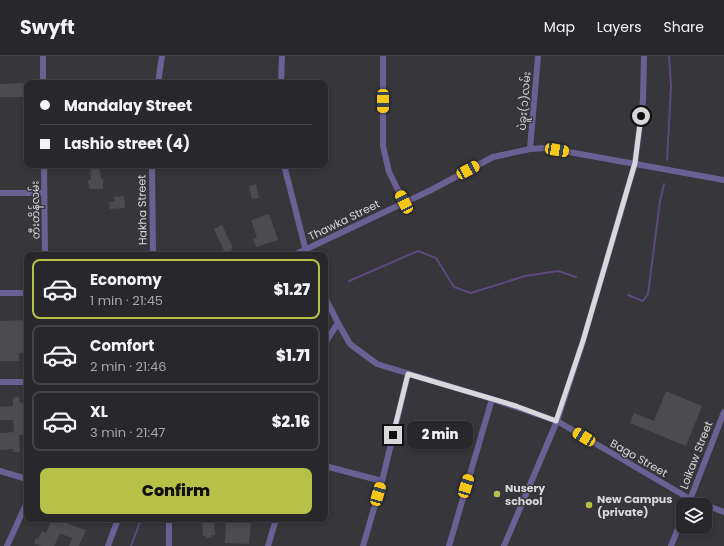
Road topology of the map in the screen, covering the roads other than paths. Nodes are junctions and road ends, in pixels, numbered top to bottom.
1 (43, 56) edge
2 (162, 56) edge
3 (282, 56) edge
4 (383, 56) edge
5 (538, 56) edge
6 (644, 56) edge
7 (43, 80) edge
8 (158, 80) edge
9 (282, 80) edge
10 (530, 149) junction
11 (635, 163) junction
12 (44, 168) edge
13 (152, 168) edge
14 (285, 168) edge
15 (724, 180) edge
16 (0, 193) edge
17 (44, 193) junction
18 (404, 202) junction
19 (45, 252) edge
20 (152, 252) edge
21 (306, 252) edge
22 (0, 293) edge
23 (24, 293) edge
24 (328, 303) edge
25 (338, 323) junction
26 (328, 338) edge
27 (408, 374) junction
28 (0, 382) edge
29 (24, 382) edge
30 (492, 399) junction
31 (724, 412) edge
32 (556, 421) junction
33 (328, 467) edge
34 (0, 471) edge
35 (24, 478) edge
36 (382, 481) junction
37 (682, 498) edge
38 (691, 498) edge
39 (24, 509) edge
40 (712, 509) edge
41 (724, 512) edge
42 (117, 522) edge
43 (169, 522) edge
44 (275, 522) edge
45 (676, 534) edge
46 (7, 546) edge
47 (108, 546) edge
48 (169, 546) edge
49 (268, 546) edge
50 (363, 546) edge
51 (449, 546) edge
52 (504, 546) edge
53 (671, 546) edge

1 - 7 street
2 - 8 street
3 - 9 street
4 - 18 street
5 - 10 street, ပဲခူး(၁)လမ်း
6 - 11 street
10 - 11 street, Thawka Street
10 - 18 street, Thawka Street
11 - 15 street, Thawka Street
11 - 32 street
12 - 17 street, တီးတိန်လမ်း
13 - 20 street, Hakha Street
14 - 21 street
16 - 17 street
17 - 19 street, တီးတိန်လမ်း
18 - 21 street, Thawka Street
22 - 23 street
24 - 25 street, Bago Street
25 - 26 street
25 - 27 street, Bago Street
27 - 30 street, Bago Street
27 - 36 street
28 - 29 street
30 - 32 street, Bago Street
30 - 51 street
31 - 38 street, Loikaw Street
32 - 37 street, Bago Street
32 - 52 street
33 - 36 street
34 - 35 street
36 - 50 street
39 - 46 street
40 - 41 street, Bago Street
42 - 47 street
43 - 48 street
44 - 49 street
45 - 53 street

